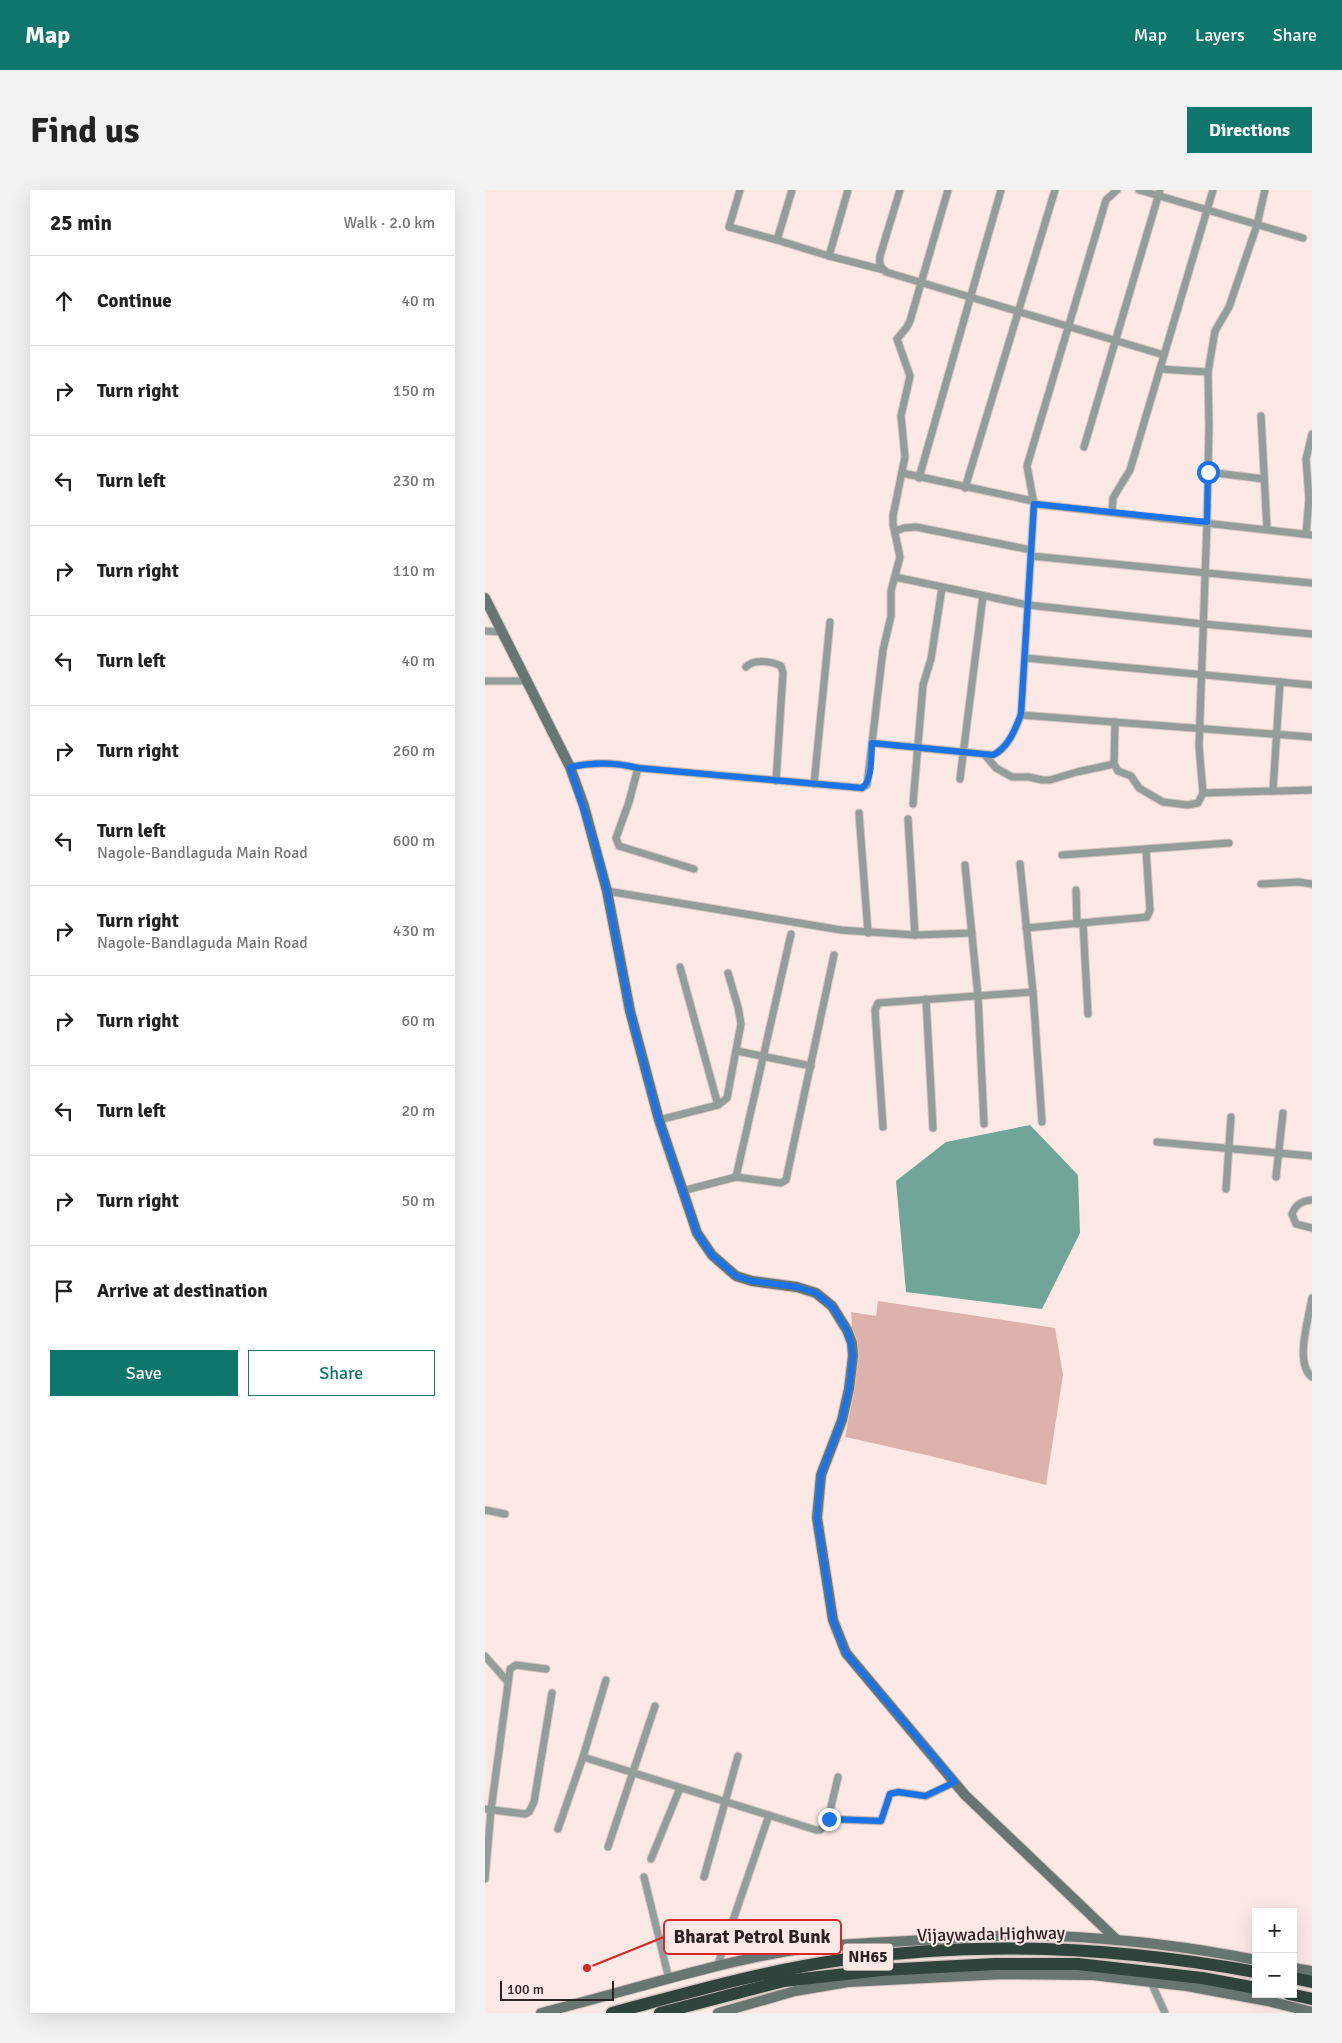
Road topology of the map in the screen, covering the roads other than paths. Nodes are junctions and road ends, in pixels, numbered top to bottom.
1 (740, 190) edge
2 (792, 190) edge
3 (848, 190) edge
4 (901, 190) edge
5 (948, 190) edge
6 (1001, 190) edge
7 (1055, 190) edge
8 (1117, 190) edge
9 (1139, 190) edge
10 (1213, 190) edge
11 (1265, 190) edge
12 (1159, 193) edge
13 (1207, 210) junction
14 (1257, 225) junction
15 (1303, 238) dead end
16 (777, 240) junction
17 (829, 256) junction
18 (884, 270) junction
19 (922, 283) junction
20 (969, 297) junction
21 (1018, 311) junction
22 (1069, 326) junction
23 (1115, 340) junction
24 (1164, 355) junction
25 (1160, 369) junction
26 (1208, 372) junction
27 (1261, 416) dead end
28 (1312, 434) edge
29 (1084, 446) dead end
30 (1208, 472) junction
31 (902, 473) junction
32 (919, 478) junction
33 (1265, 480) junction
34 (965, 488) junction
35 (1034, 502) junction
36 (1112, 512) junction
37 (1207, 522) junction
38 (1267, 530) junction
39 (895, 531) junction
40 (1309, 535) edge
41 (1031, 553) junction
42 (1206, 574) junction
43 (895, 577) junction
44 (1312, 583) edge
45 (942, 588) junction
46 (983, 596) junction
47 (485, 598) edge
48 (1028, 605) junction
49 (829, 622) dead end
50 (1203, 624) junction
51 (485, 631) edge
52 (501, 632) junction
53 (1312, 634) edge
54 (1025, 658) junction
55 (746, 667) dead end
56 (1201, 675) junction
57 (485, 681) edge
58 (526, 681) junction
59 (1280, 682) junction
60 (1312, 685) edge
61 (1021, 714) junction
62 (1115, 722) junction
63 (1200, 728) junction
64 (1276, 734) junction
65 (1312, 737) edge
66 (872, 743) junction
67 (918, 747) junction
68 (962, 752) junction
69 (985, 756) junction
70 (1113, 764) junction
71 (570, 767) junction
72 (638, 768) junction
73 (960, 779) dead end
74 (776, 781) junction
75 (814, 784) junction
76 (1273, 790) junction
77 (1312, 790) edge
78 (1203, 793) junction
79 (913, 804) dead end
80 (859, 813) dead end
81 (908, 819) dead end
82 (1229, 843) dead end
83 (1146, 850) junction
84 (1062, 855) dead end
85 (1020, 864) dead end
86 (965, 865) dead end
87 (694, 869) dead end
88 (1261, 884) dead end
89 (1312, 884) edge
90 (1076, 890) dead end
91 (607, 891) junction
92 (1080, 924) junction
93 (1026, 928) junction
94 (868, 933) junction
95 (972, 933) junction
96 (791, 934) dead end
97 (915, 934) junction
98 (834, 955) dead end
99 (680, 967) dead end
100 (728, 973) dead end
101 (1033, 992) junction
102 (978, 996) junction
103 (926, 999) junction
104 (1089, 1014) dead end
105 (737, 1051) junction
106 (764, 1055) junction
107 (811, 1066) junction
108 (718, 1105) junction
109 (1283, 1113) dead end
110 (1231, 1117) dead end
111 (659, 1120) junction
112 (1042, 1122) dead end
113 (984, 1124) dead end
114 (883, 1127) dead end
115 (933, 1128) dead end
116 (1157, 1142) dead end
117 (1230, 1148) junction
118 (1279, 1153) junction
119 (1312, 1156) edge
120 (736, 1177) junction
121 (1276, 1177) dead end
122 (1227, 1189) dead end
123 (681, 1191) junction
124 (1312, 1200) edge
125 (1312, 1228) edge
126 (1312, 1298) edge
127 (1312, 1377) edge
128 (485, 1510) edge
129 (505, 1514) dead end
130 (485, 1656) edge
131 (546, 1669) dead end
132 (607, 1680) dead end
133 (507, 1681) junction
134 (553, 1693) dead end
135 (655, 1706) dead end
136 (738, 1756) dead end
137 (583, 1757) junction
138 (632, 1772) junction
139 (838, 1777) dead end
140 (955, 1782) junction
141 (680, 1788) junction
142 (725, 1800) junction
143 (488, 1810) edge
144 (769, 1815) junction
145 (829, 1819) junction
146 (558, 1829) dead end
147 (608, 1847) dead end
148 (651, 1859) dead end
149 (644, 1877) dead end
150 (704, 1877) dead end
151 (485, 1879) edge
152 (1117, 1940) junction
153 (1252, 1959) edge
154 (717, 1967) junction
155 (1297, 1969) edge
156 (1252, 1971) edge
157 (1312, 1971) edge
158 (669, 1979) junction
159 (1297, 1979) edge
160 (1151, 1982) junction
161 (1312, 1982) edge
162 (1252, 1987) edge
163 (1297, 1996) edge
164 (1312, 1999) edge
165 (1312, 2012) edge
166 (541, 2013) edge
167 (611, 2013) edge
168 (660, 2013) edge
169 (718, 2013) edge
170 (1165, 2013) edge

1 - 16 street
2 - 16 street
3 - 17 street
4 - 18 street
5 - 19 street
6 - 20 street
7 - 21 street
8 - 22 street
9 - 12 street
10 - 13 street
11 - 14 street
12 - 13 street
12 - 23 street
13 - 14 street
13 - 24 street
14 - 15 street
14 - 26 street
16 - 17 street
17 - 18 street
18 - 19 street
19 - 20 street
19 - 31 street
20 - 21 street
20 - 32 street
21 - 22 street
21 - 34 street
22 - 23 street
22 - 35 street
23 - 24 street
23 - 29 street
24 - 25 street
25 - 26 street
25 - 36 street
26 - 30 street
27 - 33 street
28 - 40 street
30 - 33 street
30 - 37 street
31 - 32 street
31 - 39 street
32 - 34 street
33 - 38 street
34 - 35 street
35 - 36 street
35 - 41 street
36 - 37 street
37 - 38 street
37 - 42 street
38 - 40 street
39 - 41 street
39 - 43 street
41 - 42 street
41 - 48 street
42 - 44 street
42 - 50 street
43 - 45 street
43 - 66 street
45 - 46 street
45 - 67 street
46 - 48 street
46 - 68 street
47 - 52 street
48 - 50 street
48 - 54 street
49 - 75 street
50 - 53 street
50 - 56 street
51 - 52 street
52 - 58 street
54 - 56 street
54 - 61 street
55 - 74 street
56 - 59 street
56 - 63 street
57 - 58 street
58 - 71 street
59 - 60 street
59 - 64 street
61 - 62 street
61 - 69 street
62 - 63 street
62 - 70 street
63 - 64 street
63 - 78 street
64 - 65 street
64 - 76 street
66 - 67 street
66 - 75 street
67 - 68 street
67 - 79 street
68 - 69 street
68 - 73 street
69 - 70 street
70 - 78 street
71 - 72 street
71 - 91 street
72 - 74 street
72 - 87 street
74 - 75 street
76 - 77 street
76 - 78 street
80 - 94 street
81 - 97 street
82 - 83 street
83 - 84 street
83 - 92 street
85 - 93 street
86 - 95 street
88 - 89 street
90 - 92 street
91 - 94 street
91 - 111 street
92 - 93 street
92 - 104 street
93 - 101 street
94 - 97 street
95 - 97 street
95 - 102 street
96 - 106 street
98 - 107 street
99 - 108 street
100 - 105 street
101 - 102 street
101 - 112 street
102 - 103 street
102 - 113 street
103 - 114 street
103 - 115 street
105 - 106 street
105 - 108 street
106 - 107 street
106 - 120 street
107 - 120 street
108 - 111 street
109 - 118 street
110 - 117 street
111 - 123 street
116 - 117 street
117 - 118 street
117 - 122 street
118 - 119 street
118 - 121 street
120 - 123 street
123 - 140 street
124 - 125 street
126 - 127 street
128 - 129 street
130 - 133 street
131 - 133 street
132 - 137 street
133 - 143 street
134 - 143 street
135 - 138 street
136 - 142 street
137 - 138 street
137 - 146 street
138 - 141 street
138 - 147 street
139 - 145 street
140 - 145 street
140 - 152 street
141 - 142 street
141 - 148 street
142 - 144 street
142 - 150 street
143 - 151 street
144 - 145 street
144 - 154 street
149 - 158 street
152 - 153 street
152 - 154 street
154 - 158 street
155 - 157 street
156 - 167 highway, Vijaywada Highway / NH65
158 - 166 street
159 - 161 highway
160 - 165 street
160 - 169 street
160 - 170 street
162 - 168 highway, Vijaywada Highway / NH65
163 - 164 highway

